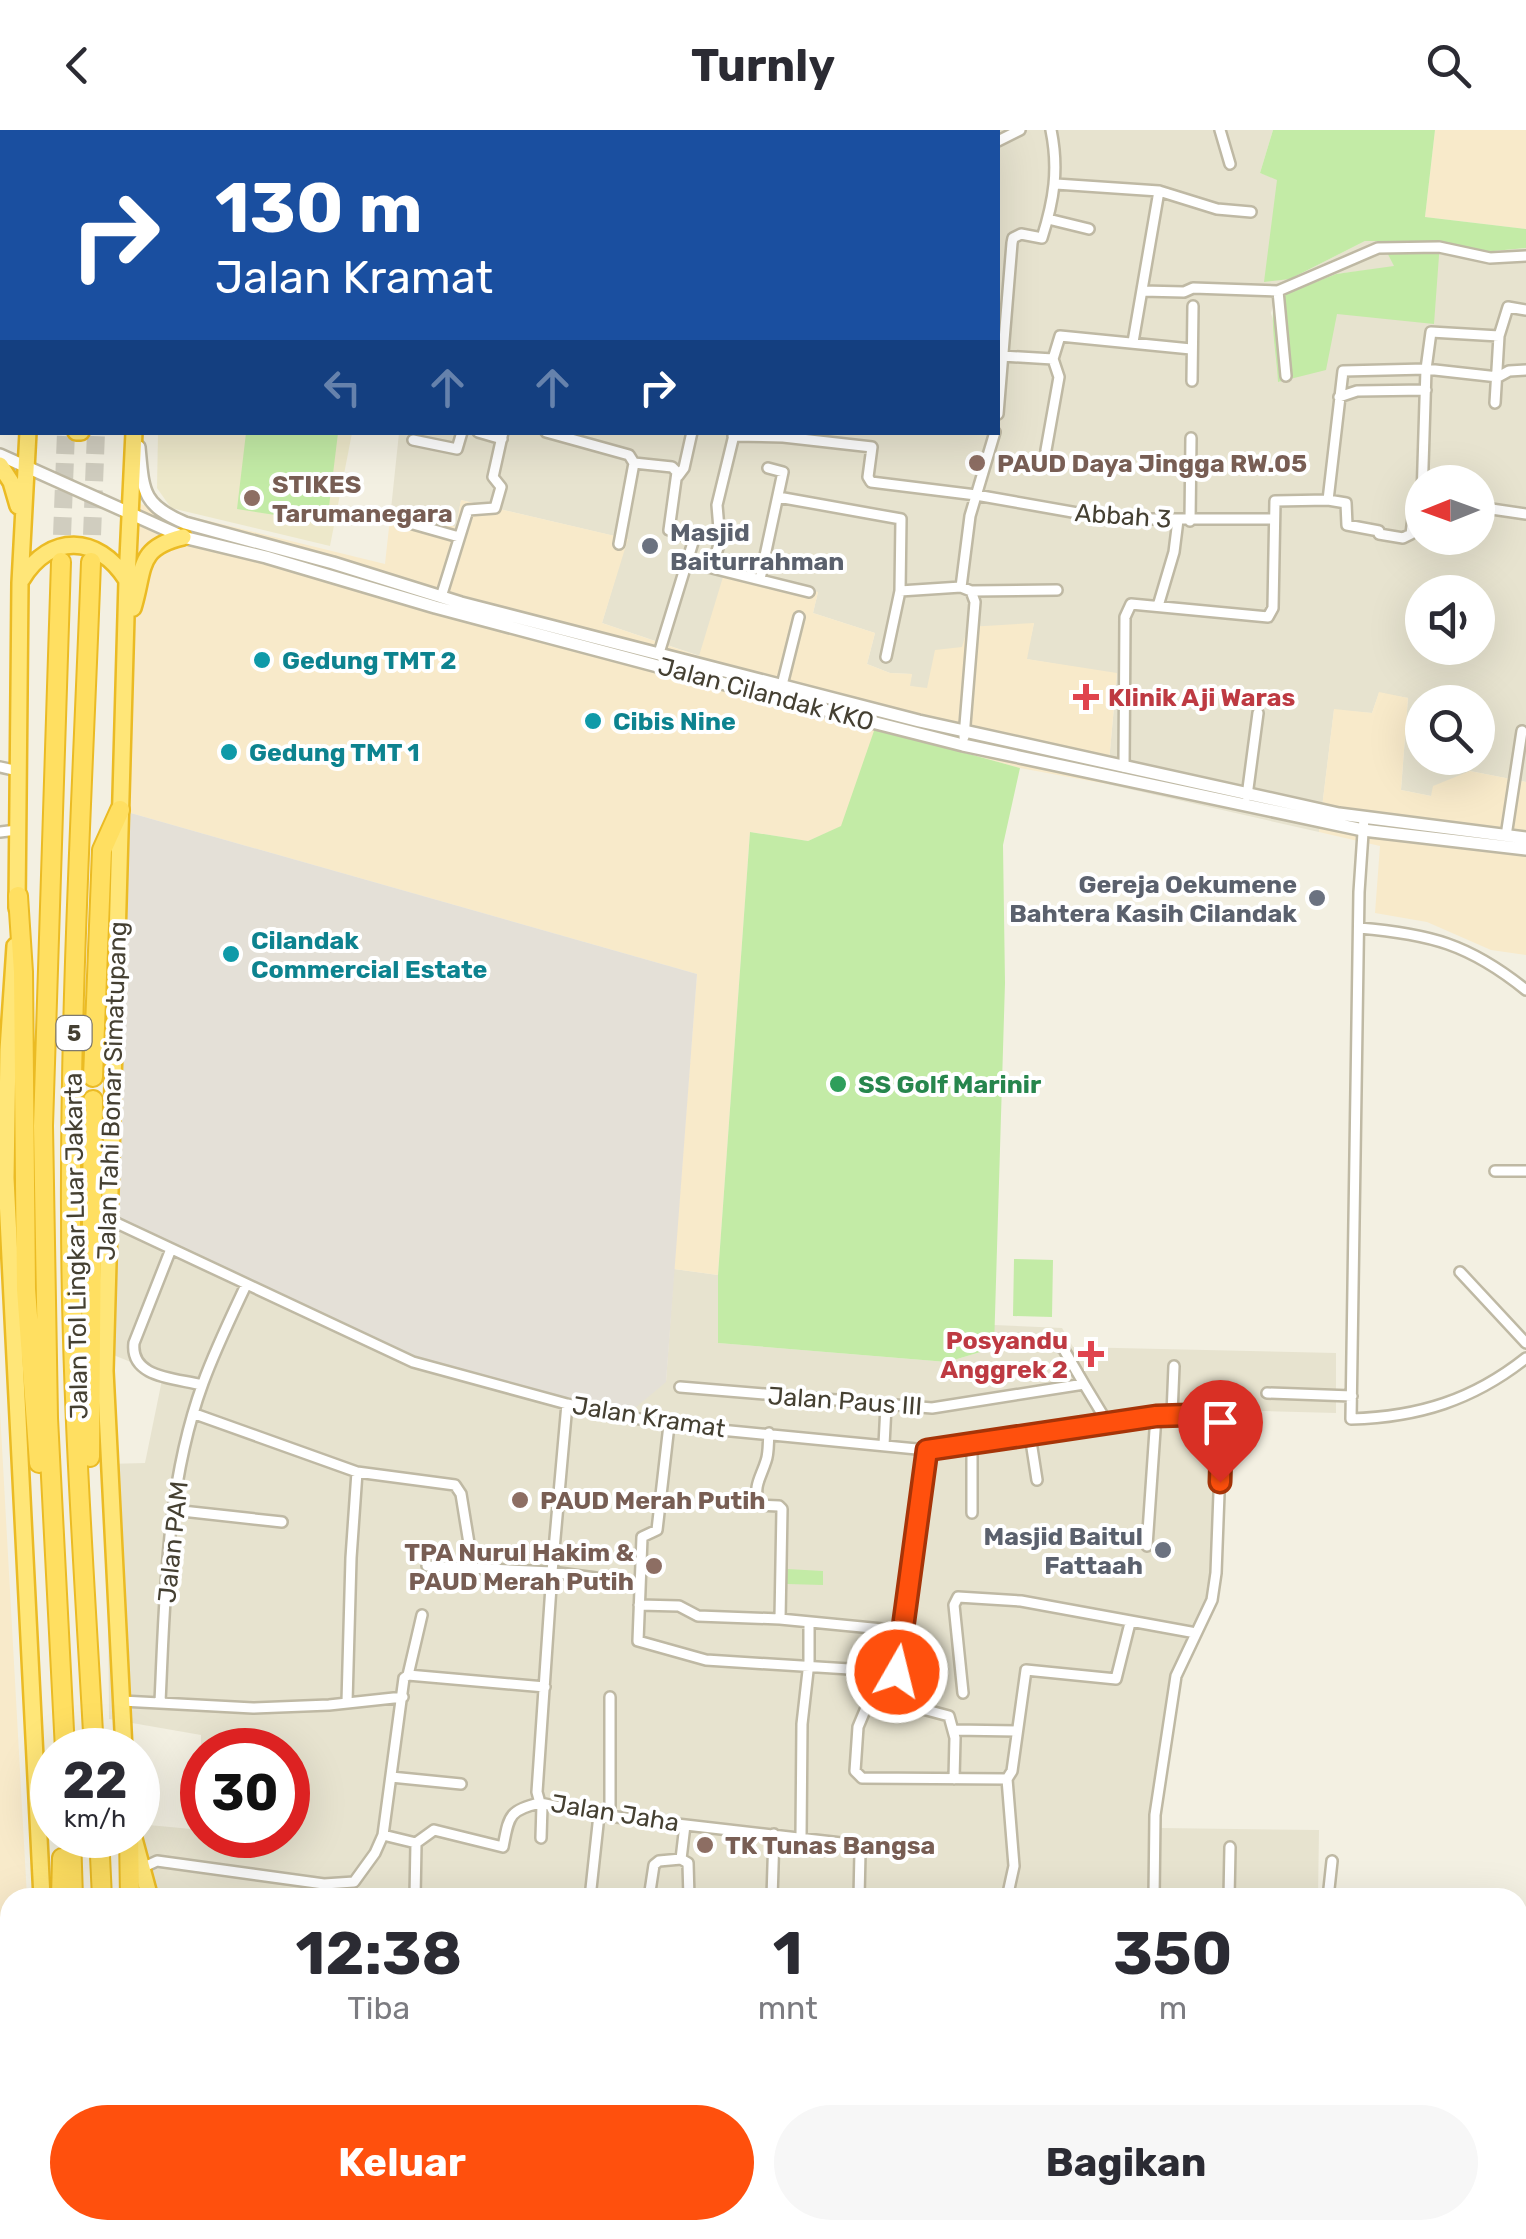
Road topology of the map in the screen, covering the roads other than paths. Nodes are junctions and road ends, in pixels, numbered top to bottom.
1 (1050, 130) edge
2 (1220, 130) edge
3 (1230, 164) dead end
4 (1056, 184) junction
5 (1158, 192) junction
6 (1251, 212) dead end
7 (1048, 219) junction
8 (1089, 229) dead end
9 (1526, 256) edge
10 (1142, 291) junction
11 (1278, 291) junction
12 (1193, 306) dead end
13 (1002, 308) edge
14 (1526, 310) edge
15 (1500, 336) junction
16 (1133, 342) junction
17 (1190, 349) junction
18 (1002, 356) junction
19 (1053, 359) junction
20 (1426, 370) junction
21 (1526, 370) edge
22 (1286, 376) dead end
23 (1498, 377) junction
24 (1192, 381) dead end
25 (1000, 385) edge
26 (1426, 390) junction
27 (1339, 397) junction
28 (1495, 403) dead end
29 (28, 435) edge
30 (136, 435) edge
31 (136, 435) edge
32 (461, 435) edge
33 (557, 435) edge
34 (691, 435) edge
35 (734, 435) edge
36 (750, 435) edge
37 (994, 435) edge
38 (503, 436) edge
39 (1191, 438) dead end
40 (413, 440) dead end
41 (1046, 450) dead end
42 (0, 455) edge
43 (634, 463) junction
44 (0, 465) edge
45 (1423, 465) edge
46 (25, 466) junction
47 (768, 468) dead end
48 (677, 479) junction
49 (976, 494) junction
50 (778, 496) junction
51 (1328, 500) junction
52 (1495, 509) edge
53 (129, 514) junction
54 (1526, 514) edge
55 (1272, 519) junction
56 (1178, 520) junction
57 (1190, 521) junction
58 (406, 522) dead end
59 (23, 524) junction
60 (459, 537) junction
61 (1405, 537) edge
62 (183, 538) junction
63 (619, 544) dead end
64 (62, 562) tunnel mouth
65 (91, 562) tunnel mouth
66 (686, 562) junction
67 (712, 568) junction
68 (760, 579) junction
69 (127, 580) junction
70 (20, 583) junction
71 (966, 589) junction
72 (1057, 590) dead end
73 (401, 591) junction
74 (809, 592) dead end
75 (900, 592) junction
76 (438, 602) junction
77 (1158, 606) junction
78 (460, 608) junction
79 (799, 617) dead end
80 (126, 630) junction
81 (659, 653) junction
82 (886, 657) dead end
83 (781, 692) junction
84 (1258, 714) dead end
85 (1522, 731) dead end
86 (964, 738) junction
87 (1074, 762) junction
88 (0, 767) edge
89 (1124, 767) junction
90 (18, 771) junction
91 (1247, 796) junction
92 (120, 810) junction
93 (1364, 824) junction
94 (17, 830) junction
95 (0, 832) edge
96 (1506, 836) junction
97 (1526, 838) edge
98 (1526, 849) edge
99 (18, 896) junction
100 (1359, 928) junction
101 (1526, 990) edge
102 (93, 1077) dead end
103 (93, 1100) dead end
104 (1526, 1170) edge
105 (1495, 1171) dead end
106 (3, 1178) edge
107 (108, 1219) junction
108 (171, 1249) junction
109 (1460, 1272) dead end
110 (246, 1284) junction
111 (1026, 1344) dead end
112 (1526, 1344) edge
113 (1526, 1358) edge
114 (1174, 1366) dead end
115 (202, 1384) junction
116 (1084, 1384) junction
117 (680, 1387) dead end
118 (1267, 1393) dead end
119 (1352, 1396) junction
120 (568, 1404) junction
121 (886, 1406) junction
122 (195, 1414) junction
123 (1172, 1414) junction
124 (1156, 1416) junction
125 (1107, 1422) junction
126 (669, 1426) junction
127 (769, 1433) junction
128 (1030, 1435) junction
129 (972, 1444) junction
130 (884, 1445) junction
131 (927, 1450) junction
132 (358, 1472) junction
133 (1036, 1480) dead end
134 (173, 1510) junction
135 (972, 1513) dead end
136 (282, 1522) dead end
137 (1147, 1546) dead end
138 (427, 1566) dead end
139 (473, 1568) junction
140 (552, 1572) junction
141 (640, 1584) junction
142 (639, 1604) junction
143 (58, 1607) junction
144 (422, 1615) dead end
145 (780, 1618) junction
146 (809, 1622) junction
147 (1130, 1623) junction
148 (904, 1631) junction
149 (1194, 1638) junction
150 (88, 1642) junction
151 (808, 1667) junction
152 (881, 1672) junction
153 (895, 1673) junction
154 (408, 1675) junction
155 (546, 1687) junction
156 (963, 1693) dead end
157 (403, 1696) junction
158 (610, 1697) dead end
159 (122, 1701) junction
160 (160, 1702) junction
161 (347, 1702) junction
162 (64, 1728) edge
163 (93, 1728) edge
164 (123, 1728) edge
165 (954, 1730) junction
166 (1017, 1731) junction
167 (392, 1777) junction
168 (1007, 1778) junction
169 (954, 1779) junction
170 (461, 1784) dead end
171 (541, 1804) junction
172 (604, 1816) junction
173 (685, 1824) junction
174 (774, 1834) junction
175 (383, 1835) junction
176 (540, 1838) dead end
177 (801, 1838) junction
178 (416, 1843) junction
179 (1230, 1846) dead end
180 (63, 1858) edge
181 (72, 1858) edge
182 (100, 1858) edge
183 (131, 1858) edge
184 (140, 1858) edge
185 (680, 1860) junction
186 (1332, 1861) dead end
187 (144, 1867) junction
188 (324, 1884) junction
189 (41, 1888) edge
190 (61, 1888) edge
191 (73, 1888) edge
192 (104, 1888) edge
193 (130, 1888) edge
194 (148, 1888) edge
195 (324, 1888) edge
196 (415, 1888) edge
197 (592, 1888) edge
198 (651, 1888) edge
199 (689, 1888) edge
200 (772, 1888) edge
201 (859, 1888) edge
202 (1009, 1888) edge
203 (1154, 1888) edge
204 (1230, 1888) edge
205 (1329, 1888) edge

1 - 4 street
2 - 3 street
4 - 5 street
4 - 7 street
5 - 6 street
5 - 10 street
7 - 8 street
7 - 13 street
9 - 11 street
10 - 11 street
10 - 16 street
11 - 22 street
12 - 17 street
13 - 18 street
14 - 15 street
15 - 20 street
15 - 23 street
16 - 17 street
16 - 19 street
17 - 24 street
18 - 19 street
18 - 25 street
19 - 41 street
20 - 23 street
20 - 26 street
20 - 27 street
21 - 23 street
23 - 28 street
26 - 27 street
26 - 45 street
27 - 51 street
29 - 46 highway
30 - 53 highway, Jalan Tahi Bonar Simatupang
31 - 73 street, Jalan Cilandak KKO
32 - 40 street
33 - 43 street
34 - 48 street
35 - 67 street
36 - 49 street, Abbah 3
37 - 49 street
38 - 60 street
39 - 57 street
42 - 46 street, Jalan Cilandak KKO
43 - 48 street
43 - 63 street
44 - 59 highway
46 - 53 street, Jalan Cilandak KKO
46 - 59 highway
47 - 50 street
48 - 66 street
49 - 56 street, Abbah 3
49 - 71 street
50 - 68 street
50 - 75 street
51 - 55 street
51 - 61 street
52 - 54 street
53 - 62 street, Jalan Cilandak KKO
53 - 69 highway, Jalan Tahi Bonar Simatupang
55 - 57 street, Abbah 3
55 - 77 street
56 - 57 street, Abbah 3
56 - 77 street
58 - 60 street
59 - 70 highway
60 - 76 street
62 - 73 street, Jalan Cilandak KKO
62 - 80 highway
64 - 143 highway, Jalan Tol Lingkar Luar Jakarta / 5
65 - 150 highway, Jalan Tol Lingkar Luar Jakarta / 5
66 - 67 street
66 - 81 street
67 - 68 street
68 - 74 street
69 - 70 highway
69 - 80 highway, Jalan Tahi Bonar Simatupang
70 - 90 highway
71 - 72 street
71 - 75 street
71 - 86 street
73 - 76 street, Jalan Cilandak KKO
75 - 82 street
76 - 78 street, Jalan Cilandak KKO
77 - 89 street
78 - 81 street, Jalan Cilandak KKO
78 - 83 street, Jalan Cilandak KKO
79 - 83 street
80 - 92 highway, Jalan Tahi Bonar Simatupang
81 - 83 street, Jalan Cilandak KKO
83 - 86 street, Jalan Cilandak KKO
84 - 91 street
85 - 96 street
86 - 87 street, Jalan Cilandak KKO
87 - 89 street, Jalan Cilandak KKO
87 - 93 street, Jalan Cilandak KKO
88 - 90 street
89 - 91 street, Jalan Cilandak KKO
90 - 94 highway
91 - 93 street, Jalan Cilandak KKO
92 - 102 highway
92 - 107 highway, Jalan Tahi Bonar Simatupang
93 - 96 street, Jalan Cilandak KKO
93 - 98 street, Jalan Cilandak KKO
93 - 100 street
94 - 95 street
94 - 99 highway
96 - 97 street, Jalan Cilandak KKO
99 - 106 highway
99 - 143 highway
100 - 101 street
100 - 119 street
103 - 150 highway
104 - 105 street
106 - 189 highway
107 - 108 street, Jalan Kramat
107 - 159 highway, Jalan Tahi Bonar Simatupang
108 - 110 street, Jalan Kramat
108 - 115 street
109 - 112 street
110 - 115 street, Jalan PAM
110 - 120 street, Jalan Kramat
111 - 116 street
113 - 119 street
114 - 123 street
115 - 122 street, Jalan PAM
116 - 121 street, Jalan Paus III
116 - 125 street
117 - 121 street, Jalan Paus III
118 - 119 street
120 - 126 street, Jalan Kramat
120 - 140 street, Jalan Jaha
121 - 130 street
122 - 132 street
122 - 134 street, Jalan PAM
123 - 124 street, Jalan Kramat
123 - 149 street, Jalan Kramat
124 - 125 street, Jalan Kramat
124 - 137 street
125 - 128 street, Jalan Kramat
126 - 127 street, Jalan Kramat
126 - 141 street
127 - 130 street, Jalan Kramat
127 - 145 street
128 - 129 street, Jalan Kramat
128 - 133 street
129 - 131 street, Jalan Kramat
129 - 135 street
130 - 131 street, Jalan Kramat
131 - 148 street
132 - 139 street
132 - 161 street
134 - 136 street
134 - 160 street, Jalan PAM
138 - 139 street
139 - 140 street
140 - 141 street
140 - 155 street, Jalan Jaha
141 - 142 street
142 - 145 street
142 - 151 street
143 - 162 highway, Jalan Tol Lingkar Luar Jakarta / 5
144 - 154 street
145 - 146 street
146 - 148 street
146 - 151 street
147 - 149 street
147 - 156 street
147 - 166 street
148 - 153 street
149 - 203 street
150 - 163 highway, Jalan Tol Lingkar Luar Jakarta / 5
151 - 152 street
151 - 177 street
152 - 153 street
152 - 169 street
153 - 165 street
154 - 155 street
154 - 157 street
155 - 171 street, Jalan Jaha
157 - 161 street
157 - 167 street
158 - 172 street
159 - 160 street
159 - 164 highway, Jalan Tahi Bonar Simatupang
160 - 161 street
165 - 166 street
165 - 169 street
166 - 168 street
167 - 170 street
167 - 175 street
168 - 169 street
168 - 202 street
171 - 172 street, Jalan Jaha
171 - 176 street
171 - 178 street
172 - 173 street, Jalan Jaha
172 - 197 street
173 - 174 street, Jalan Jaha
173 - 185 street
174 - 177 street, Jalan Jaha
174 - 200 street
175 - 178 street
175 - 188 street
177 - 201 street, Jalan Jaha
178 - 196 street
179 - 204 street
180 - 190 highway
181 - 191 highway
182 - 192 highway
183 - 193 highway
184 - 187 highway
185 - 198 street
185 - 199 street
186 - 205 street
187 - 188 street
187 - 194 highway
188 - 195 street

